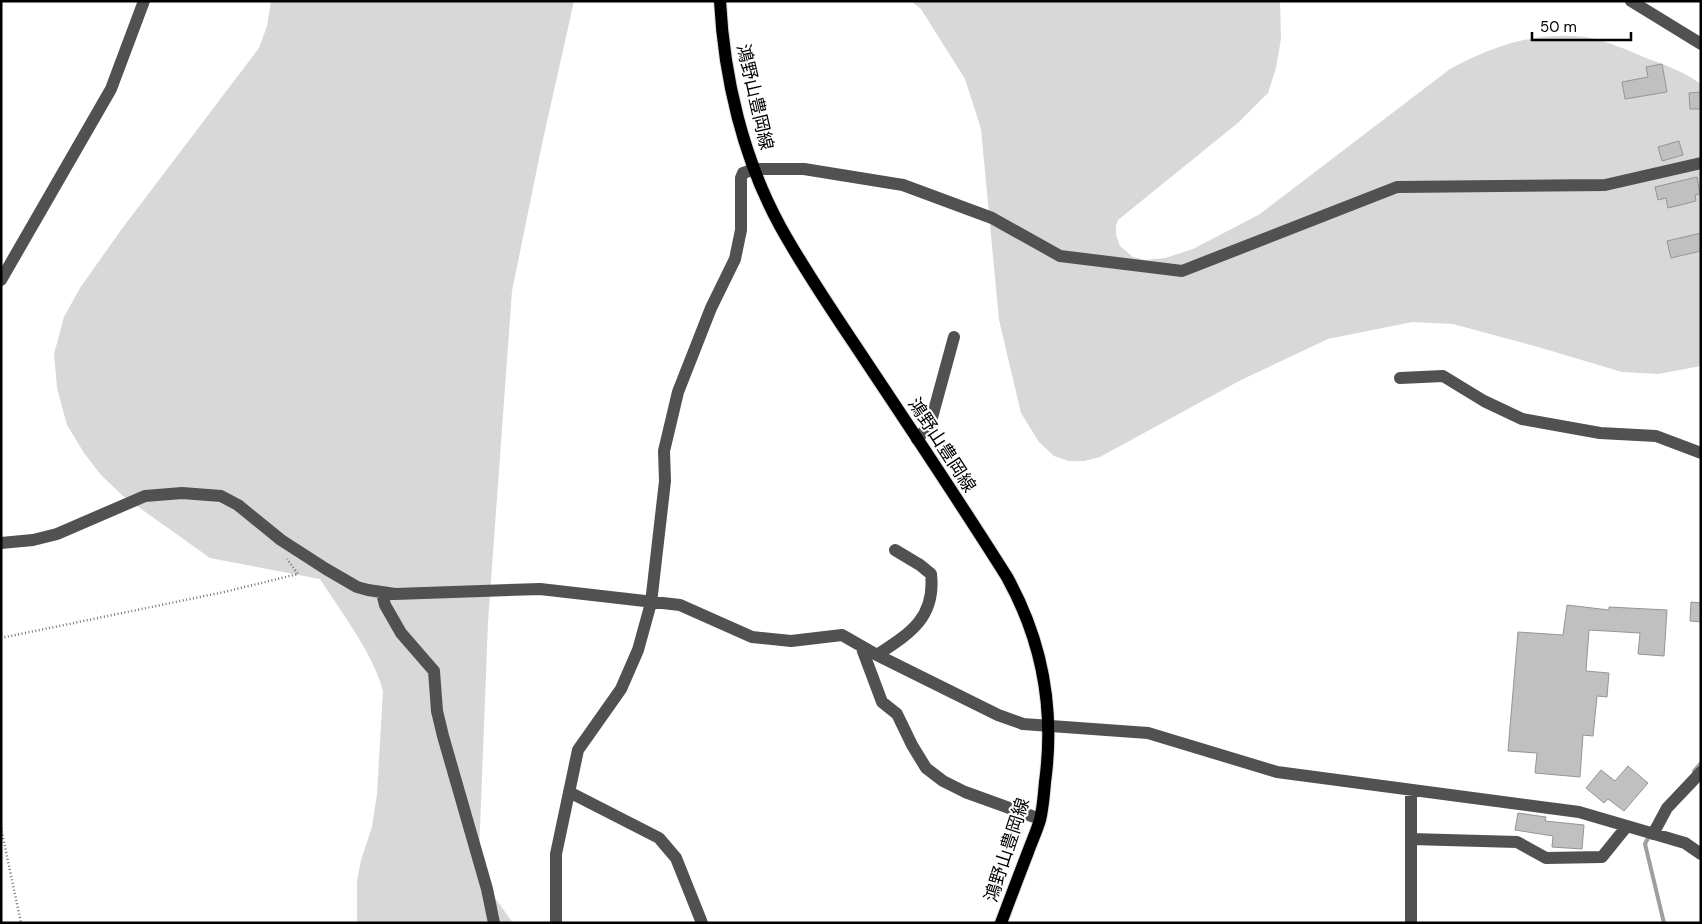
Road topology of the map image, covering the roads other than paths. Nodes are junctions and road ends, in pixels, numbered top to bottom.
1 (144, 1) edge
2 (720, 1) edge
3 (1631, 1) edge
4 (1701, 44) edge
5 (1701, 163) edge
6 (755, 170) junction
7 (1, 280) edge
8 (954, 337) dead end
9 (1400, 378) dead end
10 (917, 438) junction
11 (1701, 453) edge
12 (1, 543) edge
13 (895, 550) dead end
14 (382, 593) junction
15 (651, 603) junction
16 (861, 646) junction
17 (877, 654) junction
18 (1050, 727) junction
19 (1701, 772) edge
20 (1411, 791) junction
21 (570, 792) junction
22 (1040, 819) junction
23 (1626, 826) junction
24 (1653, 834) junction
25 (1411, 839) junction
26 (1701, 854) edge
27 (494, 923) edge
28 (556, 923) edge
29 (702, 923) edge
30 (1001, 923) edge
31 (1411, 923) edge

1 - 7 street
2 - 6 main road, 鴻野山豊岡線
3 - 4 street
5 - 6 street
6 - 10 main road, 鴻野山豊岡線
6 - 15 street
8 - 10 street
9 - 11 street
10 - 18 main road, 鴻野山豊岡線
12 - 14 street
13 - 17 street
14 - 15 street
14 - 27 street
15 - 16 street
15 - 21 street
16 - 17 street
16 - 22 street
17 - 18 street
18 - 20 street
18 - 22 main road, 鴻野山豊岡線
19 - 24 street
20 - 23 street
20 - 25 street
21 - 28 street
21 - 29 street
22 - 30 main road, 鴻野山豊岡線
23 - 24 street
23 - 25 street
24 - 26 street
25 - 31 street

